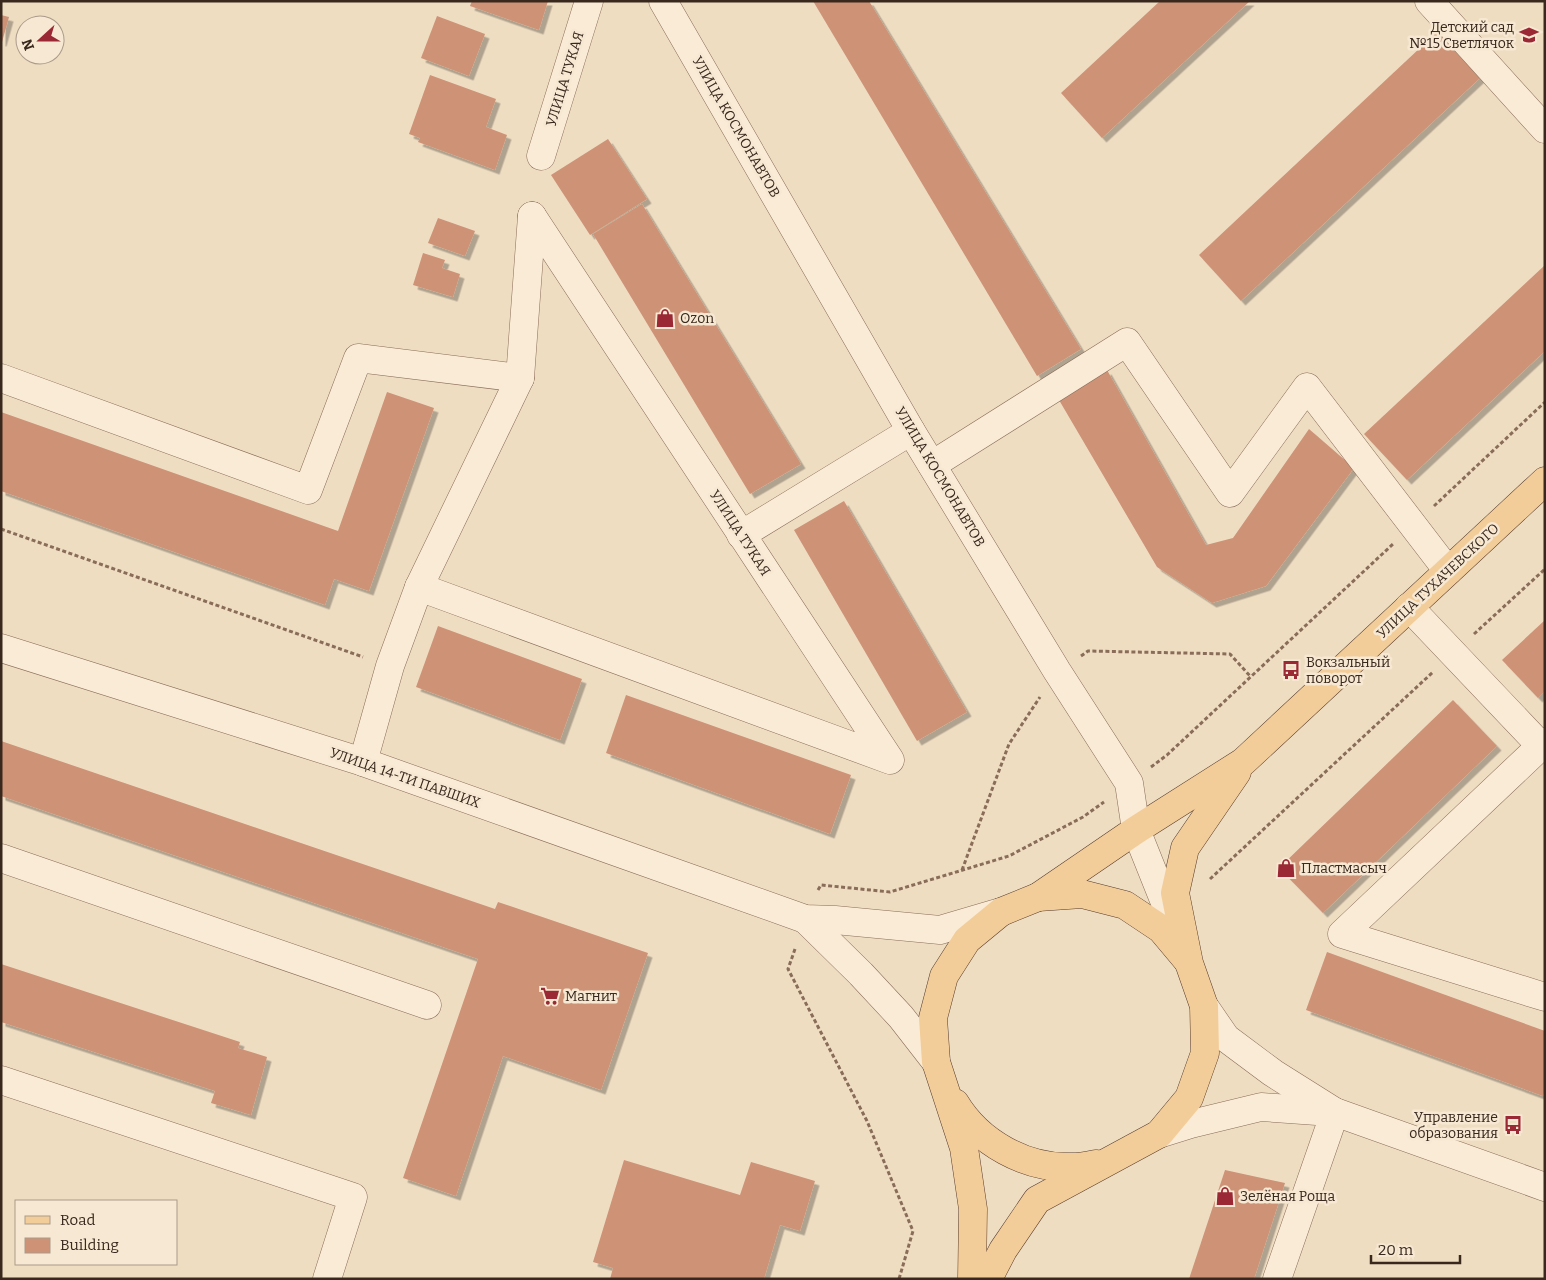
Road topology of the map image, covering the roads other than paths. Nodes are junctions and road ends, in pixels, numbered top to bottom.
1 (589, 1) edge
2 (663, 1) edge
3 (1429, 1) edge
4 (1545, 129) edge
5 (542, 156) dead end
6 (1, 378) edge
7 (520, 378) junction
8 (911, 431) junction
9 (932, 465) junction
10 (1545, 481) edge
11 (742, 534) junction
12 (1448, 571) junction
13 (419, 587) junction
14 (1409, 607) junction
15 (1, 648) edge
16 (1543, 744) edge
17 (362, 762) junction
18 (1243, 762) junction
19 (1136, 830) junction
20 (1, 858) edge
21 (1038, 897) junction
22 (1001, 912) junction
23 (805, 919) junction
24 (1189, 963) junction
25 (1545, 997) edge
26 (427, 1005) dead end
27 (1204, 1006) junction
28 (936, 1062) junction
29 (1, 1080) edge
30 (945, 1087) junction
31 (1335, 1112) junction
32 (1159, 1134) junction
33 (1105, 1163) junction
34 (1545, 1187) edge
35 (327, 1279) edge
36 (972, 1279) edge
37 (988, 1279) edge
38 (1277, 1279) edge

1 - 5 street, УЛИЦА ТУКАЯ
2 - 8 street, УЛИЦА КОСМОНАВТОВ
3 - 4 street
6 - 7 street
7 - 11 street, УЛИЦА ТУКАЯ
7 - 13 street, УЛИЦА ТУКАЯ
8 - 9 street, УЛИЦА КОСМОНАВТОВ
8 - 11 street
9 - 12 street
9 - 19 street, УЛИЦА КОСМОНАВТОВ
10 - 12 main road, УЛИЦА ТУХАЧЕВСКОГО
11 - 13 street, УЛИЦА ТУКАЯ
12 - 14 main road, УЛИЦА ТУХАЧЕВСКОГО
13 - 17 street, УЛИЦА ТУКАЯ
14 - 16 street
14 - 18 main road, УЛИЦА ТУХАЧЕВСКОГО
15 - 17 street, УЛИЦА 14-ТИ ПАВШИХ
16 - 25 street
17 - 23 street, УЛИЦА 14-ТИ ПАВШИХ
18 - 19 main road
18 - 24 main road
19 - 21 main road
19 - 24 street, УЛИЦА КОСМОНАВТОВ
20 - 26 street
21 - 22 main road
21 - 24 main road
22 - 23 street
22 - 28 main road
23 - 28 street
24 - 27 main road
27 - 31 street
27 - 32 main road
28 - 30 main road
29 - 35 street
30 - 33 main road
30 - 36 main road
31 - 32 street
31 - 34 street
31 - 38 street
32 - 33 main road
33 - 37 main road

